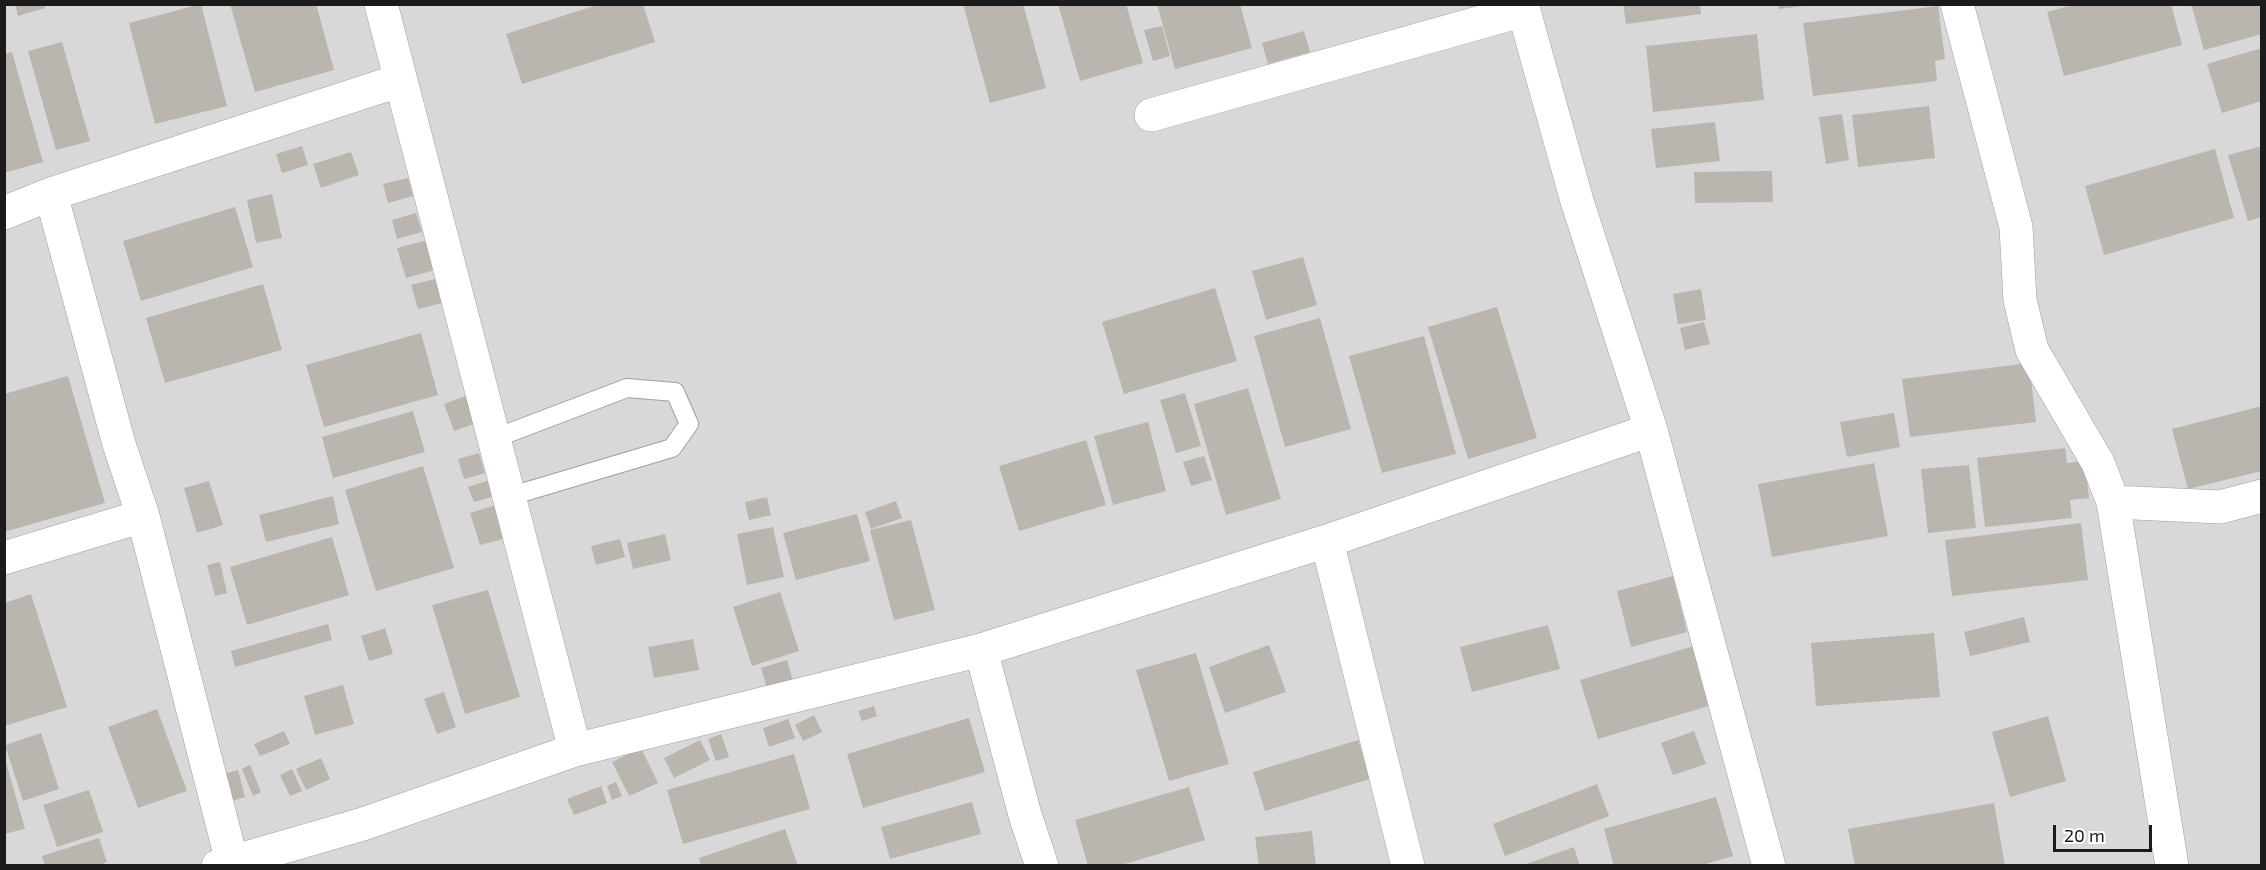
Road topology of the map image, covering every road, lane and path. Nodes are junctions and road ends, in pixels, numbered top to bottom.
1 (381, 4) edge
2 (1957, 4) edge
3 (1523, 7) edge
4 (401, 80) junction
5 (1151, 115) dead end
6 (51, 194) junction
7 (4, 213) edge
8 (1651, 430) junction
9 (494, 439) junction
10 (511, 496) junction
11 (2262, 496) edge
12 (2113, 502) junction
13 (143, 516) junction
14 (1327, 541) junction
15 (4, 558) edge
16 (981, 651) junction
17 (575, 750) junction
18 (225, 863) edge
19 (1042, 866) edge
20 (1408, 866) edge
21 (1769, 866) edge
22 (2172, 866) edge

1 - 4 street
2 - 12 street
3 - 5 street
3 - 8 street
4 - 6 street
4 - 9 street
6 - 7 street
6 - 13 street
8 - 14 street
8 - 21 street
9 - 10 street
9 - 10 lane
10 - 17 street
11 - 12 street
12 - 22 street
13 - 15 street
13 - 18 street
14 - 16 street
14 - 20 street
16 - 17 street
16 - 19 street
17 - 18 street

